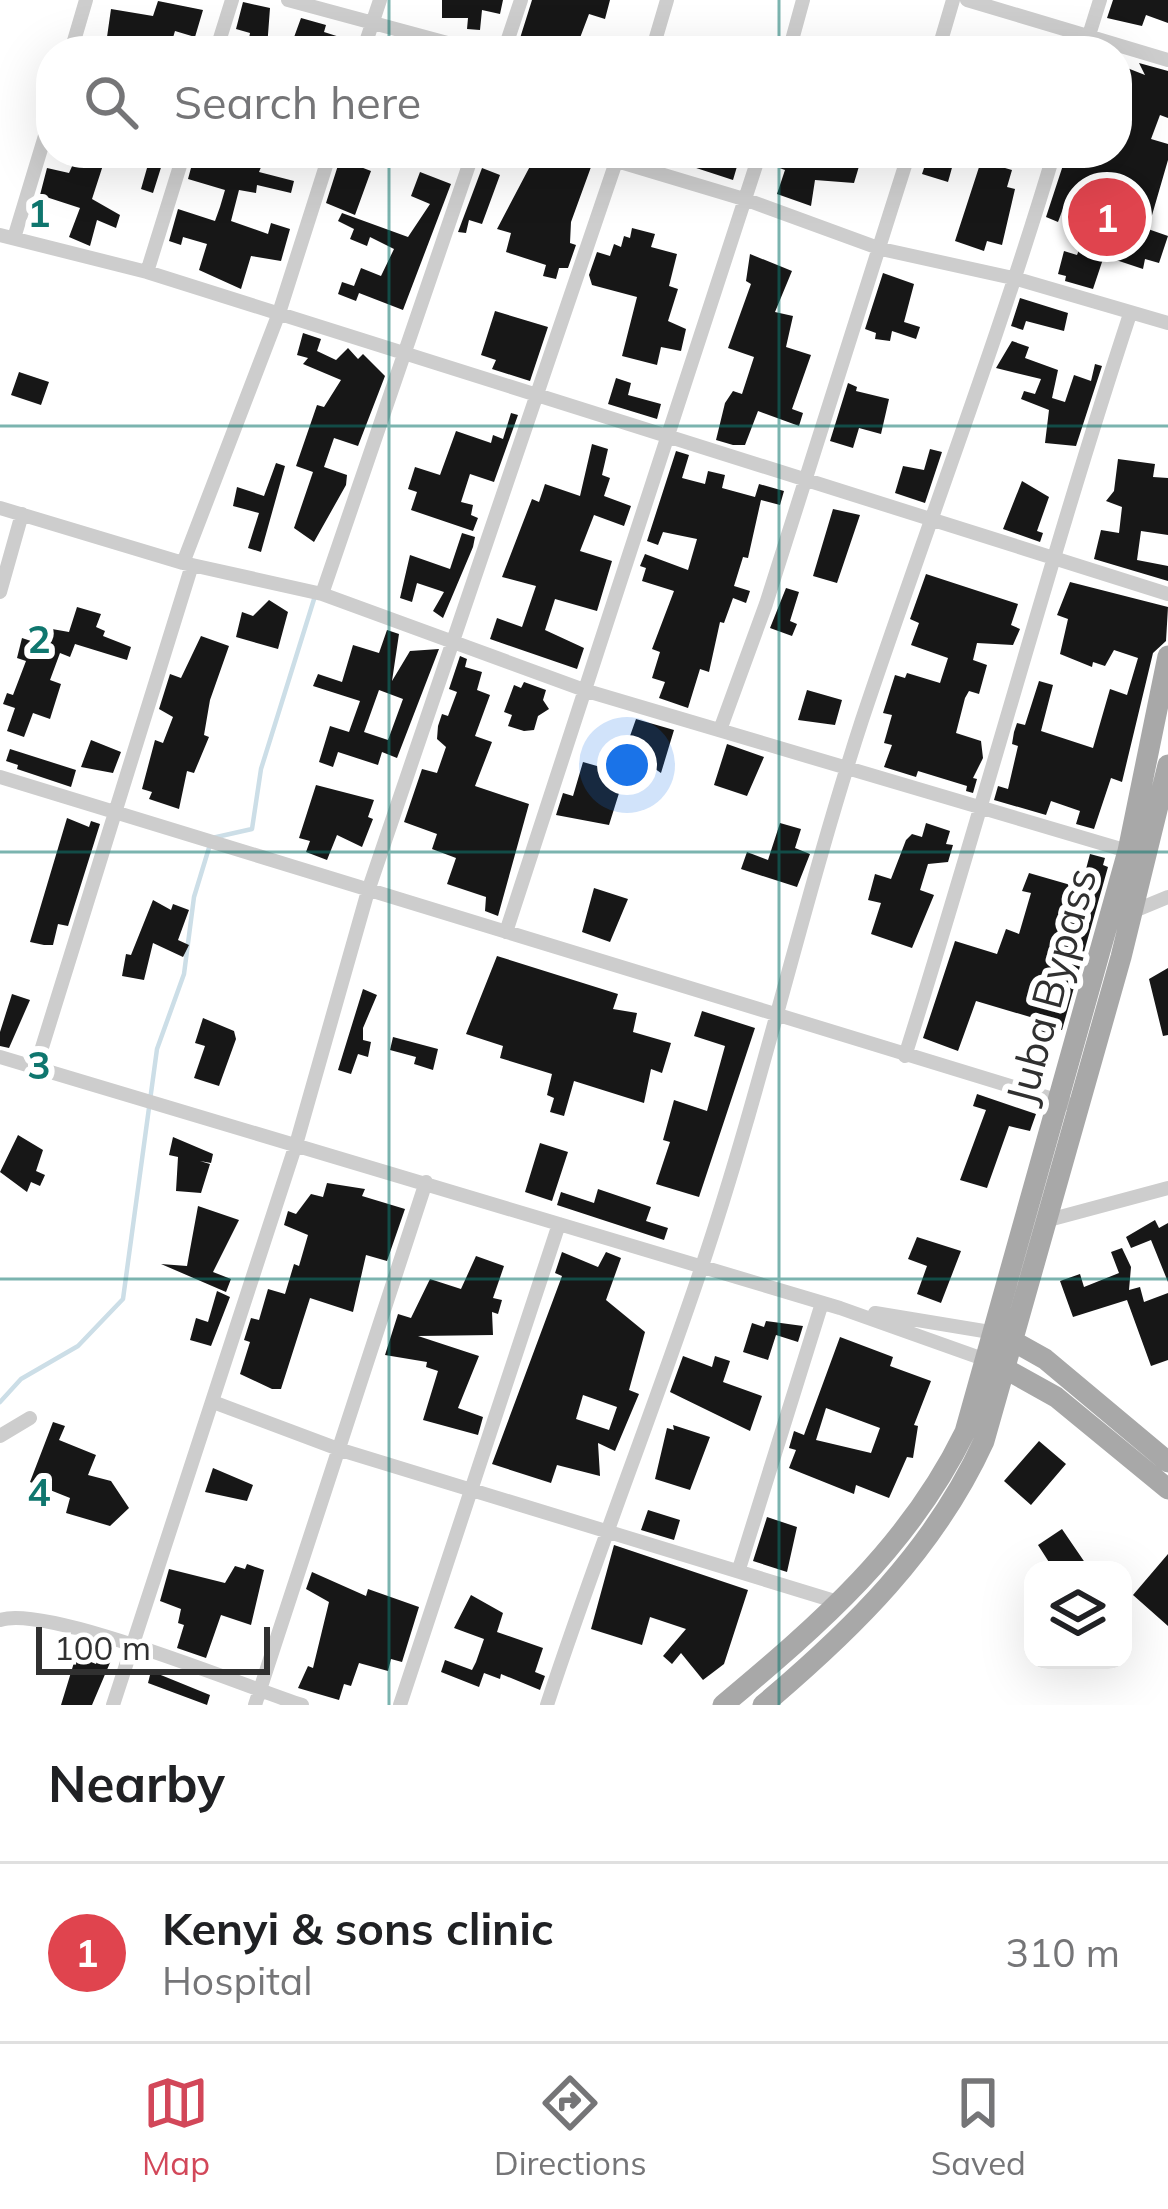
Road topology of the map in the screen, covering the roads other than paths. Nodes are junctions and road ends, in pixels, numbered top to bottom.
1 (86, 0) edge
2 (232, 0) edge
3 (288, 0) edge
4 (380, 0) edge
5 (521, 0) edge
6 (667, 0) edge
7 (803, 0) edge
8 (952, 0) edge
9 (967, 0) edge
10 (1100, 0) edge
11 (372, 25) junction
12 (75, 36) edge
13 (221, 36) edge
14 (368, 36) edge
15 (416, 36) edge
16 (510, 36) edge
17 (656, 36) edge
18 (793, 36) edge
19 (942, 36) edge
20 (1064, 36) edge
21 (1089, 36) edge
22 (1132, 54) edge
23 (1168, 61) edge
24 (36, 157) edge
25 (179, 168) edge
26 (325, 168) edge
27 (468, 168) edge
28 (614, 168) edge
29 (651, 168) edge
30 (756, 168) edge
31 (904, 168) edge
32 (1050, 168) edge
33 (747, 200) junction
34 (7, 236) edge
35 (881, 249) junction
36 (147, 272) junction
37 (1017, 279) junction
38 (279, 313) junction
39 (1130, 314) junction
40 (1168, 323) edge
41 (406, 355) junction
42 (535, 397) junction
43 (664, 436) junction
44 (805, 482) junction
45 (0, 508) edge
46 (22, 514) junction
47 (929, 518) junction
48 (1048, 561) junction
49 (188, 564) junction
50 (0, 592) edge
51 (322, 594) junction
52 (1168, 594) edge
53 (451, 640) junction
54 (1168, 656) edge
55 (586, 691) junction
56 (721, 730) junction
57 (1168, 765) edge
58 (845, 772) junction
59 (0, 777) edge
60 (116, 812) junction
61 (983, 812) junction
62 (1137, 854) junction
63 (368, 891) junction
64 (1168, 897) edge
65 (1134, 911) junction
66 (506, 932) junction
67 (772, 1016) junction
68 (905, 1056) junction
69 (0, 1057) edge
70 (35, 1070) junction
71 (1068, 1103) junction
72 (297, 1142) junction
73 (426, 1182) junction
74 (1168, 1188) edge
75 (1045, 1221) junction
76 (559, 1224) junction
77 (702, 1267) junction
78 (822, 1303) junction
79 (840, 1308) junction
80 (1006, 1336) junction
81 (998, 1364) junction
82 (212, 1402) junction
83 (30, 1418) dead end
84 (0, 1436) edge
85 (341, 1450) junction
86 (1168, 1462) edge
87 (1168, 1489) edge
88 (472, 1490) junction
89 (605, 1527) junction
90 (739, 1570) junction
91 (841, 1603) junction
92 (0, 1620) edge
93 (135, 1644) junction
94 (257, 1698) edge
95 (113, 1705) edge
96 (302, 1705) edge
97 (400, 1705) edge
98 (548, 1705) edge
99 (723, 1705) edge
100 (763, 1705) edge

1 - 12 street
2 - 13 street
3 - 11 street
4 - 11 street
5 - 16 street
6 - 17 street
7 - 18 street
8 - 19 street
9 - 20 street
10 - 21 street
11 - 14 street
11 - 15 street
22 - 23 street
24 - 34 street
25 - 36 street
26 - 38 street
27 - 41 street
28 - 42 street
29 - 33 street
30 - 33 street
31 - 35 street
32 - 37 street
33 - 35 street
33 - 43 street
34 - 36 street
35 - 37 street
35 - 44 street
36 - 38 street
37 - 39 street
37 - 47 street
38 - 41 street
38 - 49 street
39 - 40 street
39 - 48 street
41 - 42 street
41 - 51 street
42 - 43 street
42 - 53 street
43 - 44 street
43 - 55 street
44 - 47 street
44 - 56 street
45 - 46 street
46 - 49 street
46 - 50 street
47 - 48 street
47 - 58 street
48 - 52 street
48 - 61 street
49 - 51 street
49 - 60 street
51 - 53 street
53 - 55 street
53 - 63 street
54 - 62 main road, Juba Bypass
55 - 56 street
55 - 66 street
56 - 58 street
57 - 62 main road, Juba Bypass
58 - 61 street
58 - 67 street
59 - 60 street
60 - 63 street
60 - 70 street
61 - 62 street
61 - 68 street
62 - 65 main road, Juba Bypass
62 - 71 main road, Juba Bypass
63 - 66 street
63 - 72 street
64 - 65 street
65 - 71 main road, Juba Bypass
66 - 67 street
67 - 68 street
67 - 77 street
68 - 71 street
69 - 70 street
70 - 72 street
71 - 75 main road, Juba Bypass
71 - 80 main road, Juba Bypass
72 - 73 street
72 - 82 street
73 - 76 street
73 - 85 street
74 - 75 street
75 - 80 main road, Juba Bypass
76 - 77 street
76 - 88 street
77 - 78 street
77 - 89 street
78 - 79 street
78 - 90 street
79 - 80 street
79 - 81 street
80 - 81 main road
80 - 86 main road
81 - 87 main road
81 - 91 main road
81 - 100 main road
82 - 85 street
82 - 93 street
83 - 84 street
85 - 88 street
85 - 94 street
88 - 89 street
88 - 97 street
89 - 90 street
89 - 98 street
90 - 91 street
91 - 99 main road
92 - 93 street
93 - 94 street
93 - 95 street
94 - 96 street

